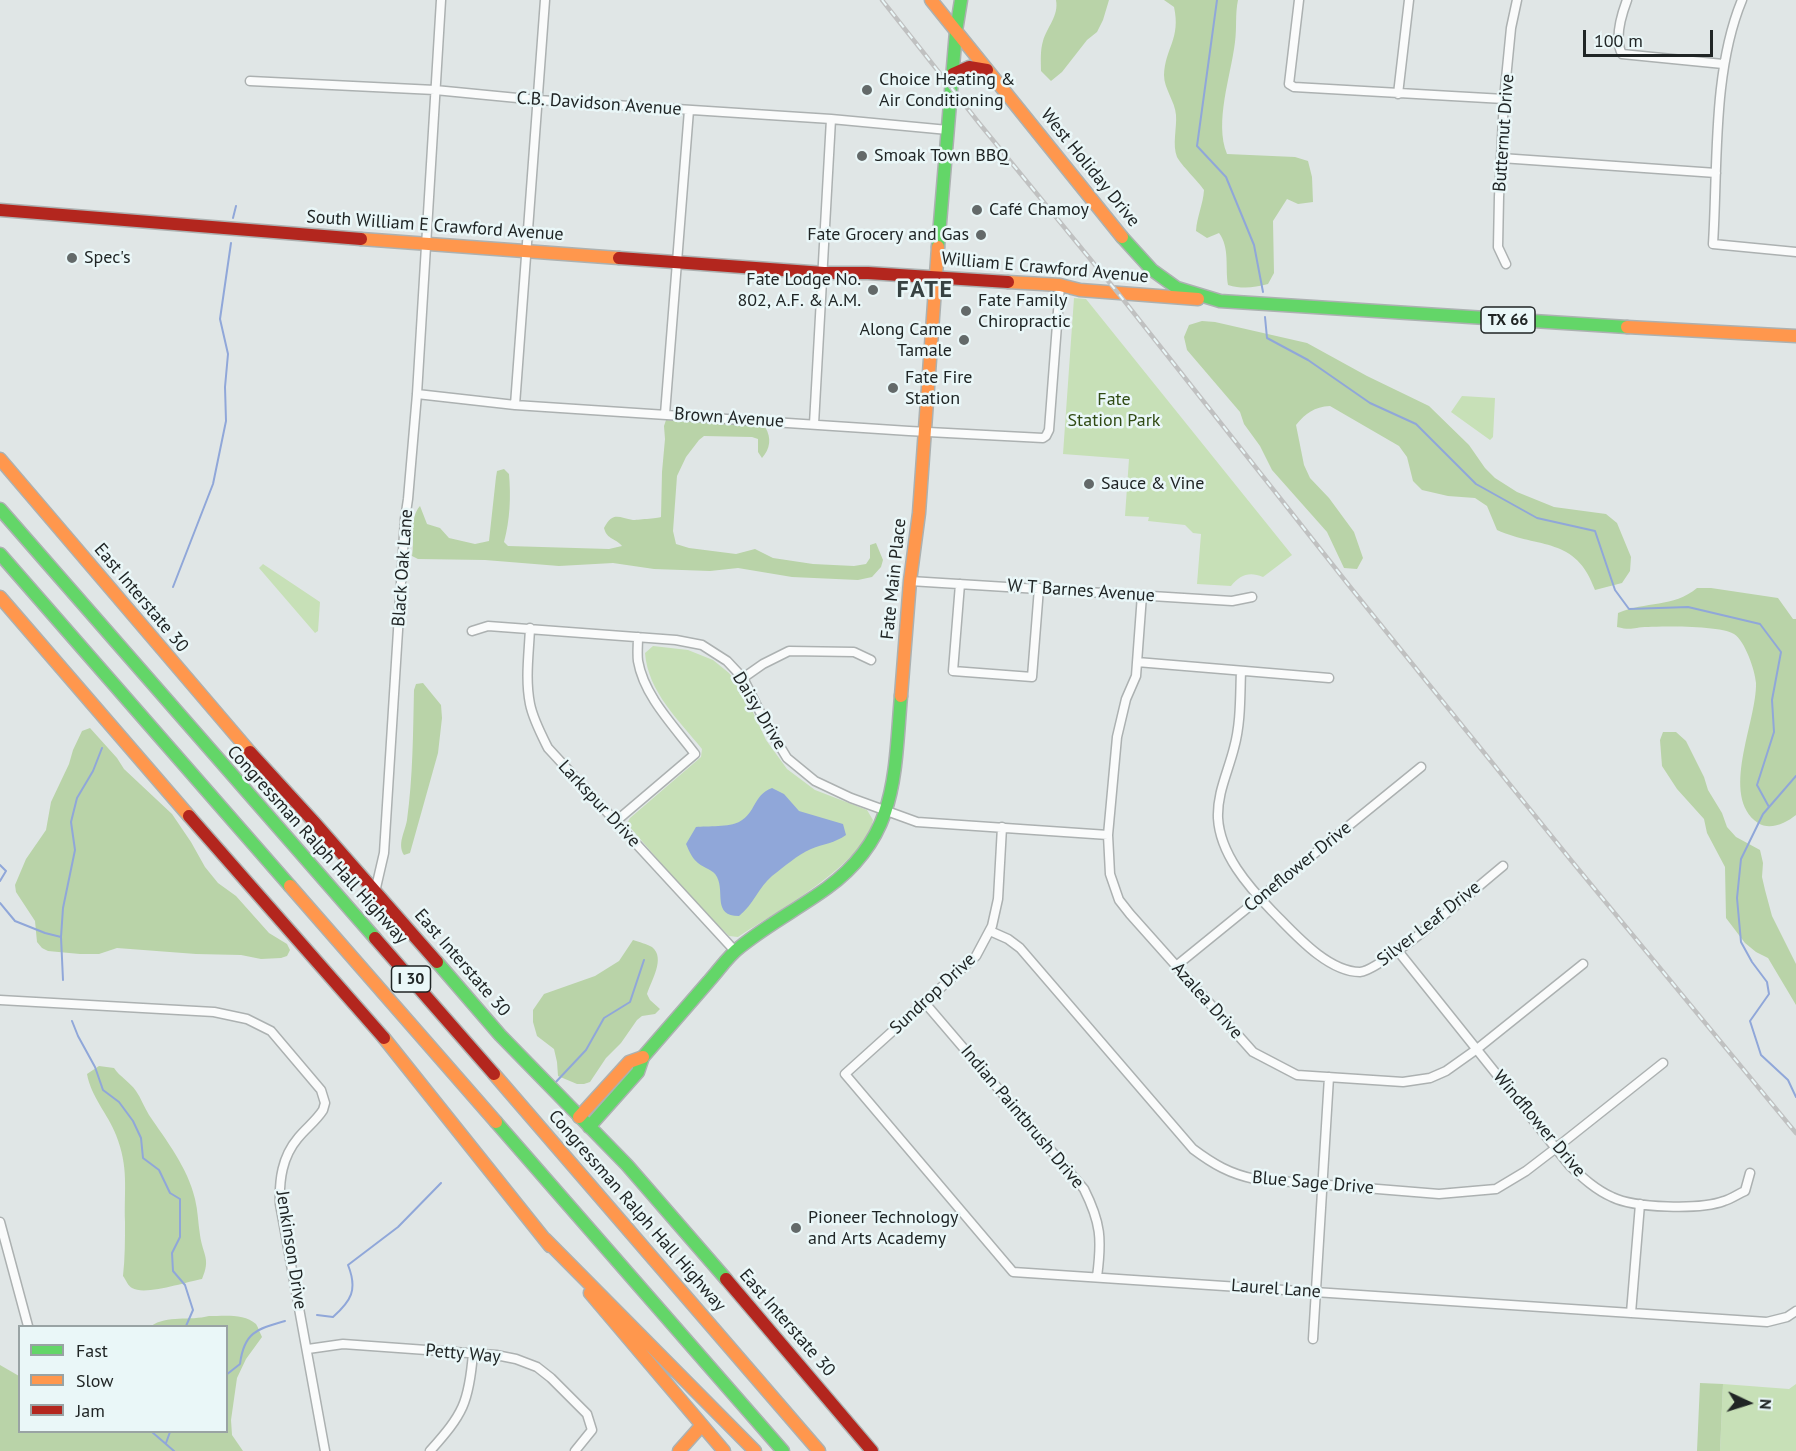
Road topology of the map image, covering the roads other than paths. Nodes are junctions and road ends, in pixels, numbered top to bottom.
1 (441, 0) edge
2 (545, 0) edge
3 (931, 0) edge
4 (961, 0) edge
5 (1299, 0) edge
6 (1409, 0) edge
7 (1517, 0) edge
8 (1627, 0) edge
9 (1742, 0) edge
10 (956, 31) junction
11 (1723, 64) junction
12 (987, 70) junction
13 (952, 74) junction
14 (250, 81) dead end
15 (435, 90) junction
16 (1398, 94) junction
17 (1504, 99) junction
18 (538, 100) junction
19 (689, 110) junction
20 (831, 119) junction
21 (948, 130) junction
22 (1501, 158) junction
23 (1716, 173) junction
24 (0, 210) edge
25 (426, 244) junction
26 (527, 250) junction
27 (1796, 252) edge
28 (678, 262) junction
29 (1506, 264) dead end
30 (824, 273) junction
31 (867, 273) joint
32 (935, 277) junction
33 (1060, 285) junction
34 (1220, 301) junction
35 (1796, 336) edge
36 (417, 394) junction
37 (515, 405) junction
38 (664, 414) junction
39 (814, 424) junction
40 (924, 432) junction
41 (0, 459) edge
42 (0, 509) edge
43 (0, 554) edge
44 (910, 581) junction
45 (960, 584) junction
46 (1039, 588) junction
47 (1142, 595) junction
48 (0, 597) edge
49 (1252, 597) dead end
50 (531, 628) junction
51 (472, 631) dead end
52 (638, 637) junction
53 (871, 660) dead end
54 (1137, 662) junction
55 (1241, 671) junction
56 (743, 678) junction
57 (1329, 678) dead end
58 (1421, 767) dead end
59 (886, 811) junction
60 (615, 822) junction
61 (1002, 827) junction
62 (1108, 835) junction
63 (1503, 866) dead end
64 (375, 892) junction
65 (1259, 898) junction
66 (990, 931) junction
67 (735, 951) junction
68 (1398, 951) junction
69 (1583, 964) dead end
70 (1176, 966) junction
71 (0, 1000) edge
72 (926, 1003) junction
73 (1476, 1049) junction
74 (643, 1057) junction
75 (1662, 1063) dead end
76 (845, 1074) joint
77 (1329, 1077) junction
78 (579, 1117) junction
79 (589, 1127) junction
80 (1556, 1148) junction
81 (1750, 1173) dead end
82 (1322, 1185) junction
83 (1640, 1204) junction
84 (0, 1222) edge
85 (544, 1239) junction
86 (1097, 1277) junction
87 (1316, 1292) junction
88 (1796, 1311) edge
89 (1631, 1313) junction
90 (28, 1325) edge
91 (1313, 1339) dead end
92 (308, 1349) junction
93 (473, 1353) junction
94 (702, 1425) junction
95 (325, 1451) edge
96 (430, 1451) edge
97 (575, 1451) edge
98 (679, 1451) edge
99 (724, 1451) edge
100 (755, 1451) edge
101 (783, 1451) edge
102 (819, 1451) edge
103 (872, 1451) edge

1 - 15 street, Black Oak Lane
2 - 18 street
3 - 10 main road, West Holiday Drive / TX 66
4 - 10 main road, Fate Main Place
5 - 16 street
6 - 16 street
7 - 17 street, Butternut Drive
8 - 11 street
9 - 11 street
10 - 12 main road, West Holiday Drive / TX 66
10 - 13 main road, Fate Main Place
11 - 23 street
12 - 13 main road
12 - 34 main road, West Holiday Drive / TX 66
13 - 21 main road, Fate Main Place
14 - 15 street, C.B. Davidson Avenue
15 - 18 street, C.B. Davidson Avenue
15 - 25 street, Black Oak Lane
16 - 17 street
17 - 22 street, Butternut Drive
18 - 19 street, C.B. Davidson Avenue
18 - 26 street
19 - 20 street, C.B. Davidson Avenue
19 - 28 street
20 - 21 street, C.B. Davidson Avenue
20 - 30 street
21 - 32 main road, Fate Main Place
22 - 23 street
22 - 29 street, Butternut Drive
23 - 27 street
24 - 25 main road, South William E Crawford Avenue
25 - 26 main road, South William E Crawford Avenue
25 - 36 street, Black Oak Lane
26 - 28 main road, South William E Crawford Avenue
26 - 37 street
28 - 30 main road, South William E Crawford Avenue
28 - 38 street
30 - 31 main road, South William E Crawford Avenue
30 - 39 street
31 - 32 main road, William E Crawford Avenue
32 - 33 main road, William E Crawford Avenue
32 - 40 main road, Fate Main Place
33 - 34 main road, William E Crawford Avenue
33 - 40 street, Brown Avenue
34 - 35 main road, TX 66
36 - 37 street, Brown Avenue
36 - 64 street, Black Oak Lane
37 - 38 street, Brown Avenue
38 - 39 street, Brown Avenue
39 - 40 street, Brown Avenue
40 - 44 main road, Fate Main Place
41 - 64 main road, East Interstate 30
42 - 102 main road, Congressman Ralph Hall Highway / I 30
43 - 101 main road, I 30
44 - 45 street, W T Barnes Avenue
44 - 59 main road, Fate Main Place
45 - 46 street, W T Barnes Avenue
45 - 46 street
46 - 47 street, W T Barnes Avenue
47 - 49 street, W T Barnes Avenue
47 - 54 street, Azalea Drive
48 - 85 main road
50 - 51 street, Daisy Drive
50 - 52 street, Daisy Drive
50 - 60 street, Larkspur Drive
52 - 56 street, Daisy Drive
52 - 60 street
53 - 56 street
54 - 55 street
54 - 62 street, Azalea Drive
55 - 57 street
55 - 65 street, Silver Leaf Drive
56 - 59 street, Daisy Drive
58 - 65 street, Coneflower Drive
59 - 61 street, Daisy Drive
59 - 67 main road, Fate Main Place
60 - 67 street, Larkspur Drive
61 - 62 street, Daisy Drive
61 - 66 street, Sundrop Drive
62 - 70 street, Azalea Drive
63 - 68 street, Silver Leaf Drive
64 - 78 main road, East Interstate 30
65 - 68 street, Silver Leaf Drive
65 - 70 street, Coneflower Drive
66 - 72 street, Sundrop Drive
66 - 82 street, Blue Sage Drive
67 - 74 main road, Fate Main Place
68 - 73 street, Windflower Drive
69 - 73 street, Azalea Drive
70 - 77 street, Azalea Drive
71 - 92 street, Jenkinson Drive
72 - 76 street, Sundrop Drive
72 - 86 street, Indian Paintbrush Drive
73 - 77 street, Azalea Drive
73 - 80 street, Windflower Drive
74 - 78 main road, Fate Main Place
74 - 79 main road, Fate Main Place
75 - 80 street, Blue Sage Drive
76 - 86 street, Laurel Lane
77 - 82 street
78 - 79 main road, East Interstate 30
79 - 103 main road, East Interstate 30
80 - 82 street, Blue Sage Drive
80 - 83 street, Windflower Drive
81 - 83 street, Windflower Drive
82 - 87 street
83 - 89 street
84 - 90 street
85 - 94 main road
85 - 100 main road
86 - 87 street, Laurel Lane
87 - 89 street, Laurel Lane
87 - 91 street
88 - 89 street, Laurel Lane
92 - 93 street, Petty Way
92 - 95 street, Jenkinson Drive
93 - 96 street
93 - 97 street, Petty Way
94 - 98 main road
94 - 99 main road

